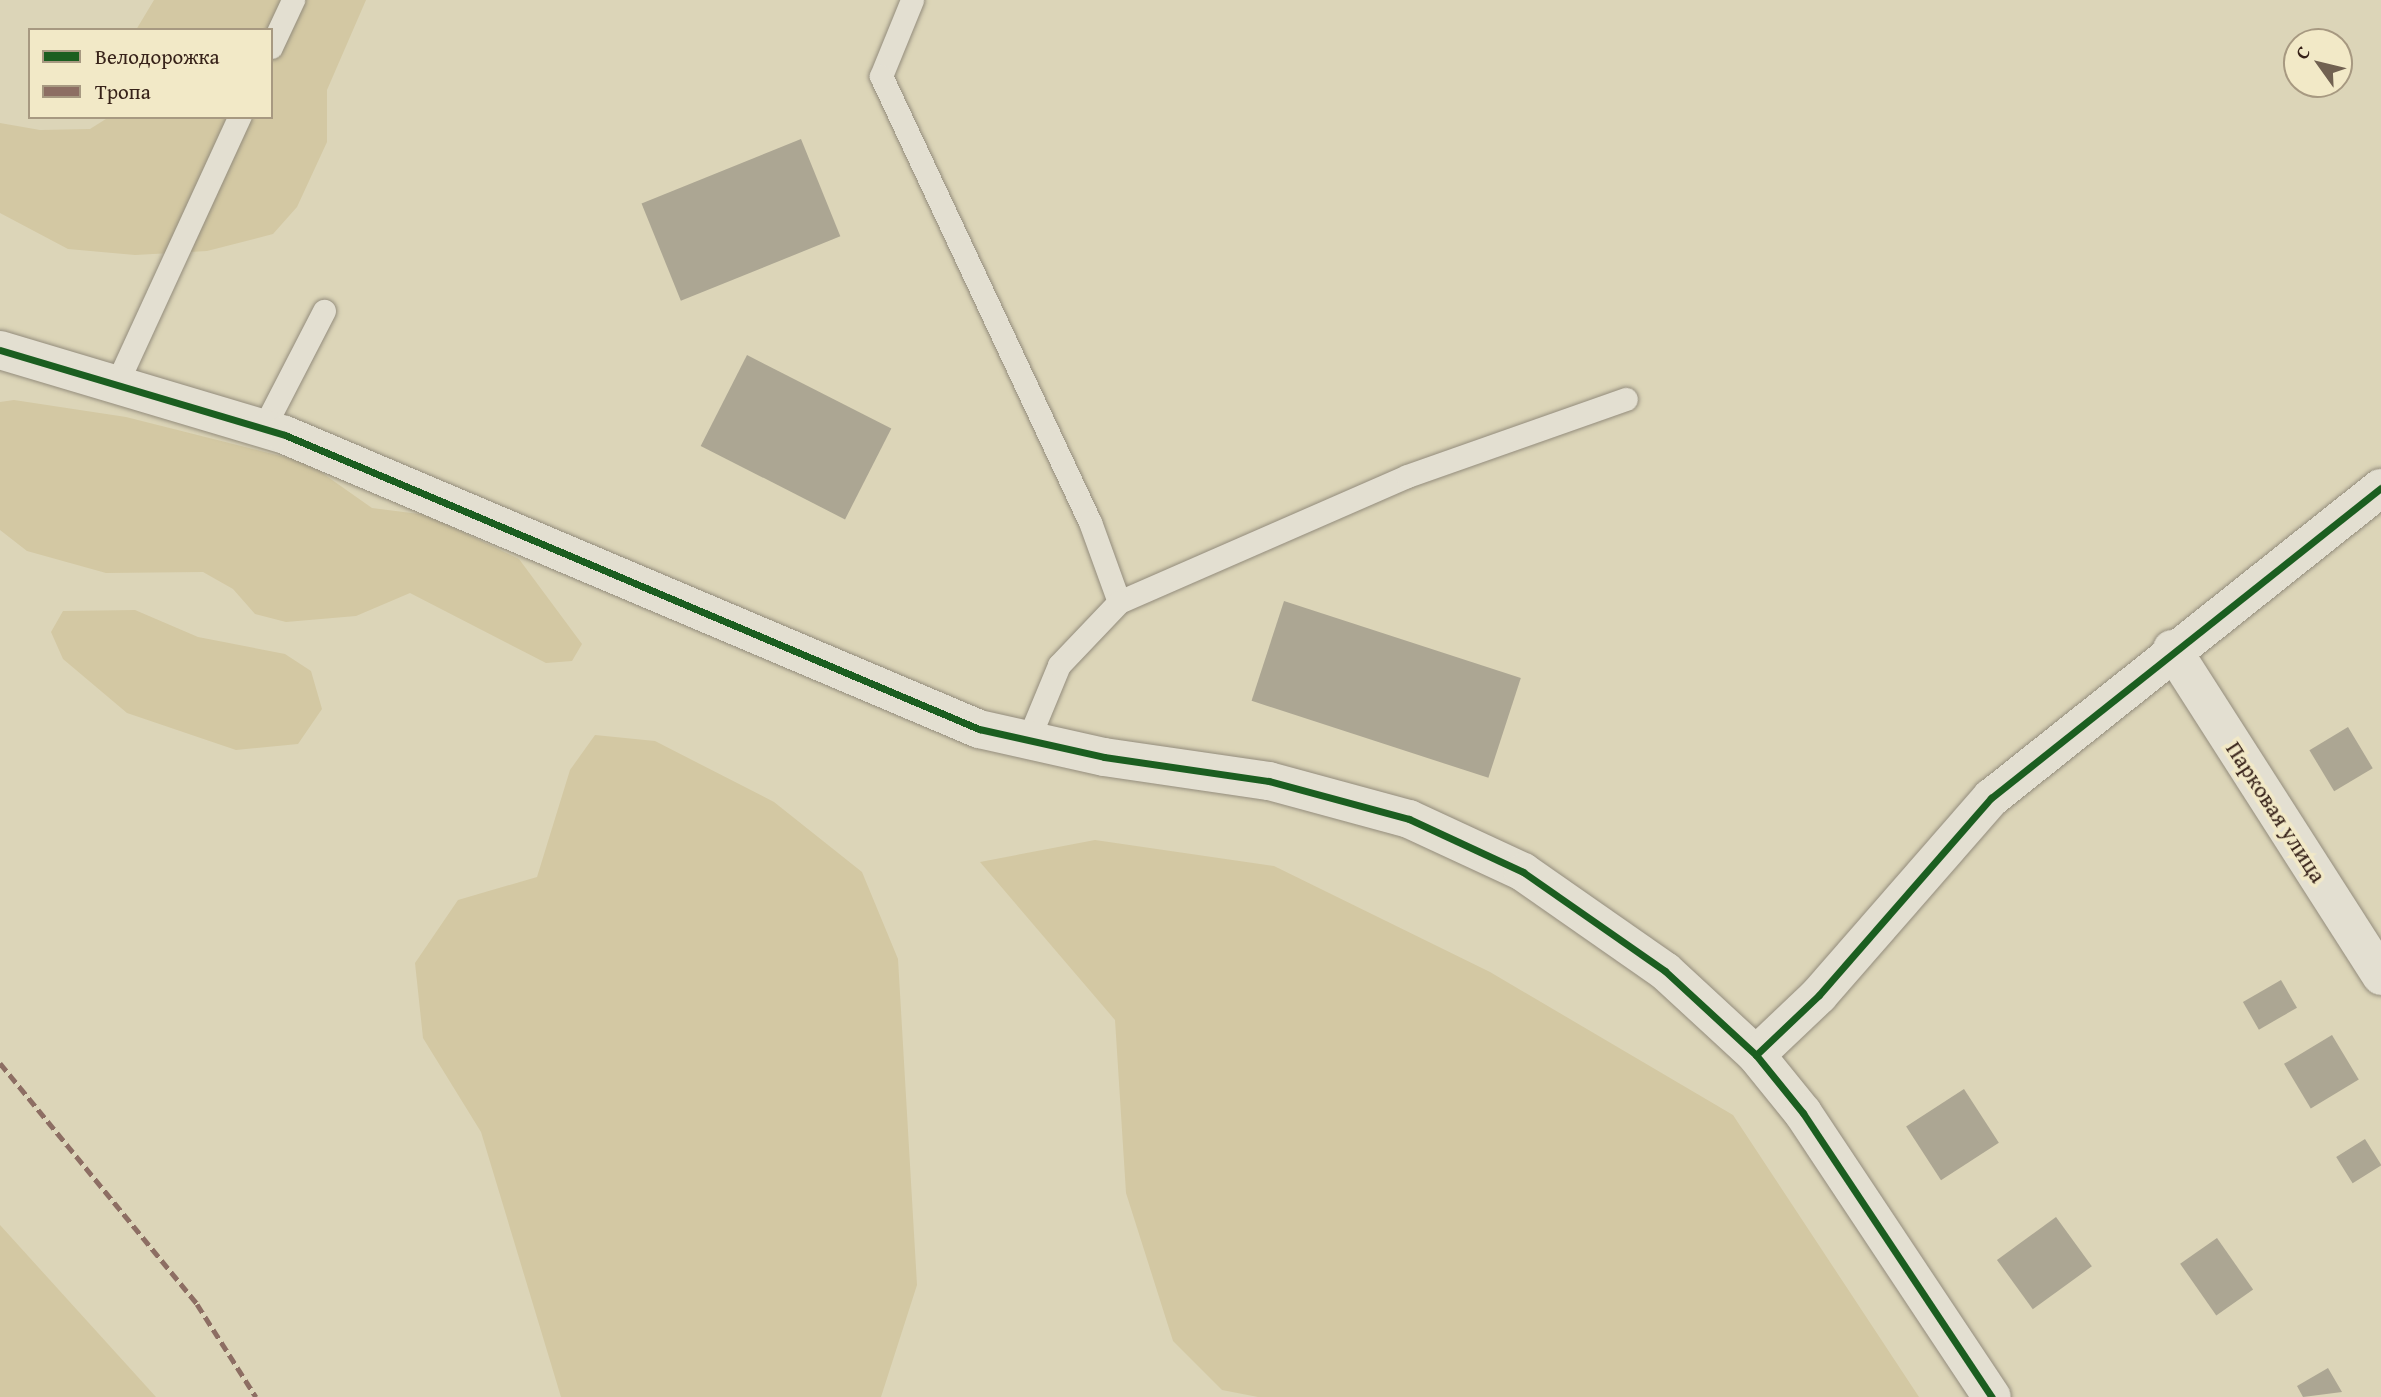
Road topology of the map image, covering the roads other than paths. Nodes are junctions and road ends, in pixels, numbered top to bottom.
1 (293, 0) edge
2 (912, 0) edge
3 (273, 43) edge
4 (238, 119) edge
5 (324, 311) dead end
6 (0, 350) edge
7 (116, 385) junction
8 (1626, 399) dead end
9 (263, 429) junction
10 (2381, 488) edge
11 (1119, 602) junction
12 (2172, 649) junction
13 (1028, 740) junction
14 (2381, 976) edge
15 (1756, 1055) junction
16 (1992, 1397) edge

1 - 3 lane
2 - 11 lane
4 - 7 lane
5 - 9 lane
6 - 7 street
7 - 9 street
8 - 11 lane
9 - 13 street
10 - 12 street
11 - 13 lane
12 - 14 street, Парковая улица
12 - 15 street
13 - 15 street
15 - 16 street

